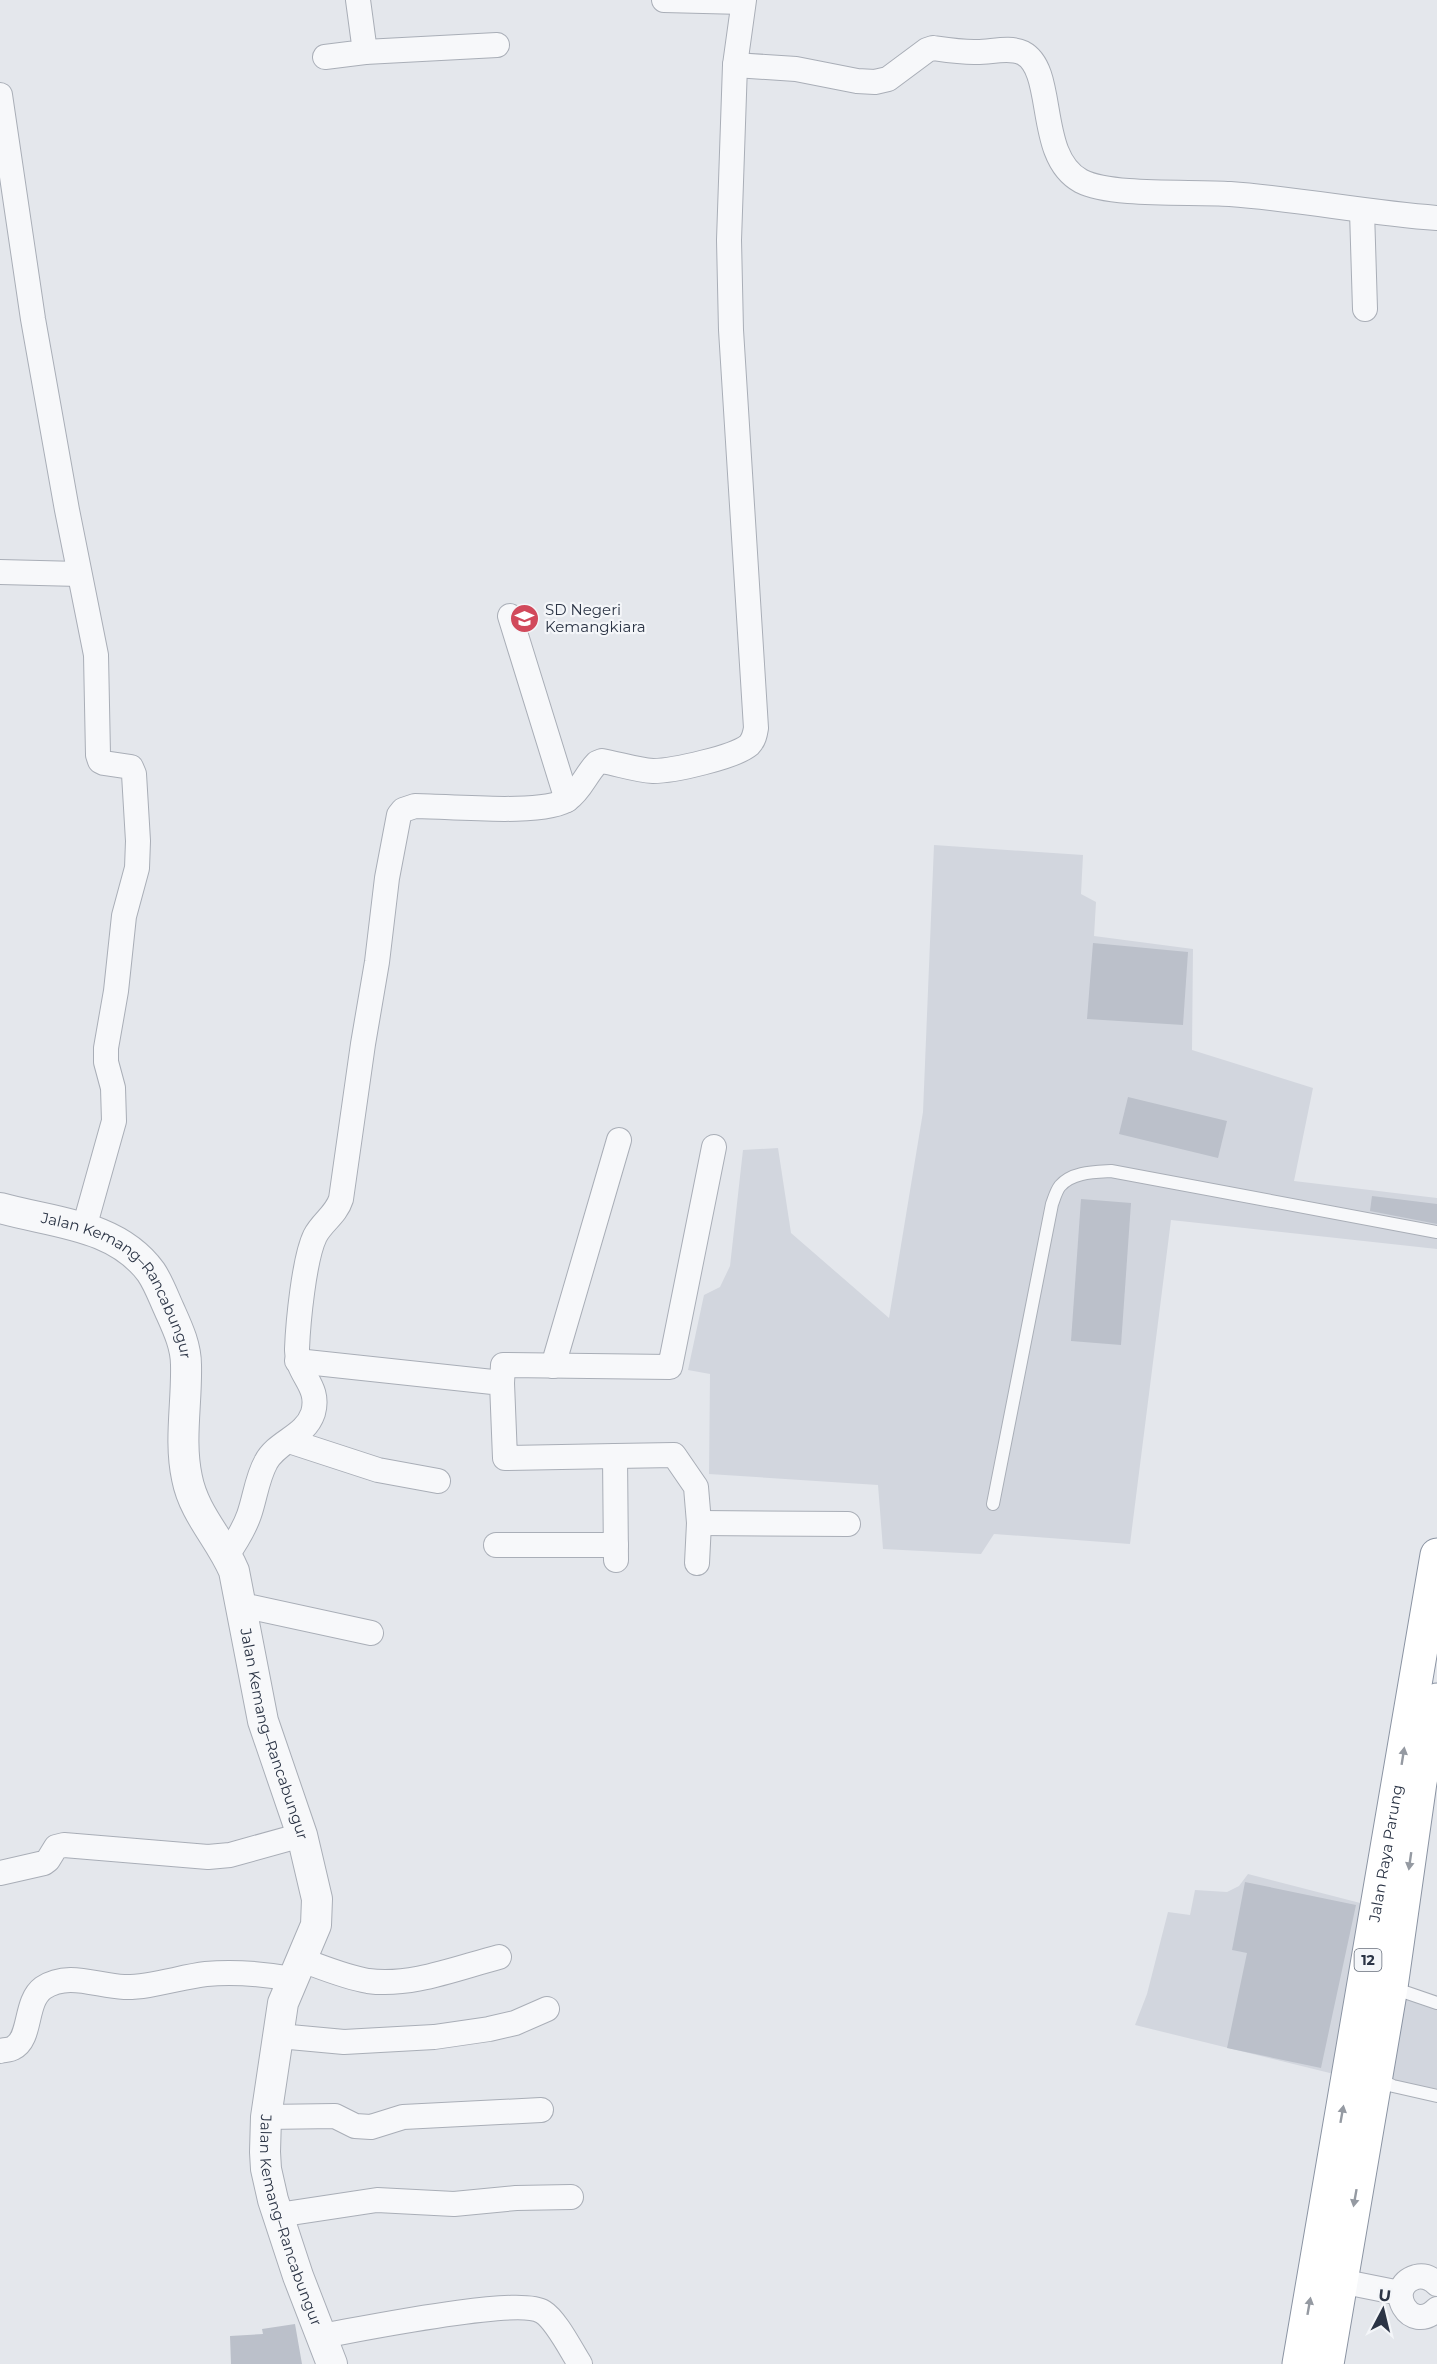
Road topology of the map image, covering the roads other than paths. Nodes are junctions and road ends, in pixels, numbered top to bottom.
1 (358, 0) edge
2 (664, 0) edge
3 (744, 1) edge
4 (497, 45) dead end
5 (365, 52) junction
6 (325, 57) dead end
7 (735, 65) junction
8 (0, 95) edge
9 (1362, 211) junction
10 (1437, 218) edge
11 (1365, 309) dead end
12 (0, 572) edge
13 (79, 574) junction
14 (510, 616) dead end
15 (567, 800) junction
16 (620, 1140) dead end
17 (714, 1147) dead end
18 (0, 1208) edge
19 (84, 1228) junction
20 (1437, 1232) edge
21 (297, 1361) junction
22 (553, 1366) junction
23 (502, 1383) junction
24 (290, 1441) junction
25 (615, 1456) junction
26 (438, 1481) dead end
27 (993, 1504) dead end
28 (699, 1523) junction
29 (848, 1524) dead end
30 (496, 1545) dead end
31 (227, 1555) junction
32 (1437, 1556) edge
33 (697, 1563) dead end
34 (242, 1605) junction
35 (371, 1633) dead end
36 (1437, 1700) edge
37 (1426, 1820) edge
38 (302, 1835) junction
39 (0, 1873) edge
40 (499, 1957) dead end
41 (298, 1969) junction
42 (1391, 1987) junction
43 (1437, 2003) edge
44 (547, 2009) dead end
45 (279, 2036) junction
46 (0, 2051) edge
47 (1376, 2079) junction
48 (1437, 2096) edge
49 (541, 2110) dead end
50 (266, 2116) junction
51 (571, 2197) dead end
52 (278, 2215) junction
53 (1341, 2281) junction
54 (1437, 2284) edge
55 (1400, 2293) junction
56 (1437, 2309) edge
57 (321, 2336) junction
58 (332, 2364) edge
59 (580, 2364) edge
60 (1299, 2364) edge
61 (1327, 2364) edge

1 - 5 street
2 - 3 street
3 - 7 street
4 - 5 street
5 - 6 street
7 - 9 street
7 - 15 street
8 - 13 street
9 - 10 street
9 - 11 street
12 - 13 street
13 - 19 street
14 - 15 street
15 - 21 street
16 - 22 street
17 - 22 street
18 - 19 street, Jalan Kemang–Rancabungur
19 - 31 street, Jalan Kemang–Rancabungur
20 - 27 lane
21 - 23 street
21 - 24 street
22 - 23 street
23 - 25 street
24 - 26 street
24 - 31 street
25 - 28 street
25 - 30 street
28 - 29 street
28 - 33 street
31 - 34 street, Jalan Kemang–Rancabungur
60 -> 32 highway, Jalan Raya Parung / 12
34 - 35 street
34 - 38 street, Jalan Kemang–Rancabungur
36 - 37 highway, Jalan Raya Parung / 12
37 -> 42 highway, Jalan Raya Parung / 12
38 - 39 street
38 - 41 street, Jalan Kemang–Rancabungur
40 - 41 street
41 - 45 street, Jalan Kemang–Rancabungur
41 - 46 street
42 - 43 lane
42 - 47 highway, Jalan Raya Parung / 12
44 - 45 street
45 - 50 street, Jalan Kemang–Rancabungur
47 - 48 lane
47 -> 53 highway, Jalan Raya Parung / 12
49 - 50 street
50 - 52 street, Jalan Kemang–Rancabungur
51 - 52 street
52 - 57 street, Jalan Kemang–Rancabungur
53 - 55 street
53 - 61 highway, Jalan Raya Parung / 12
54 - 55 street
55 - 56 street
57 - 58 street, Jalan Kemang–Rancabungur
57 - 59 street

